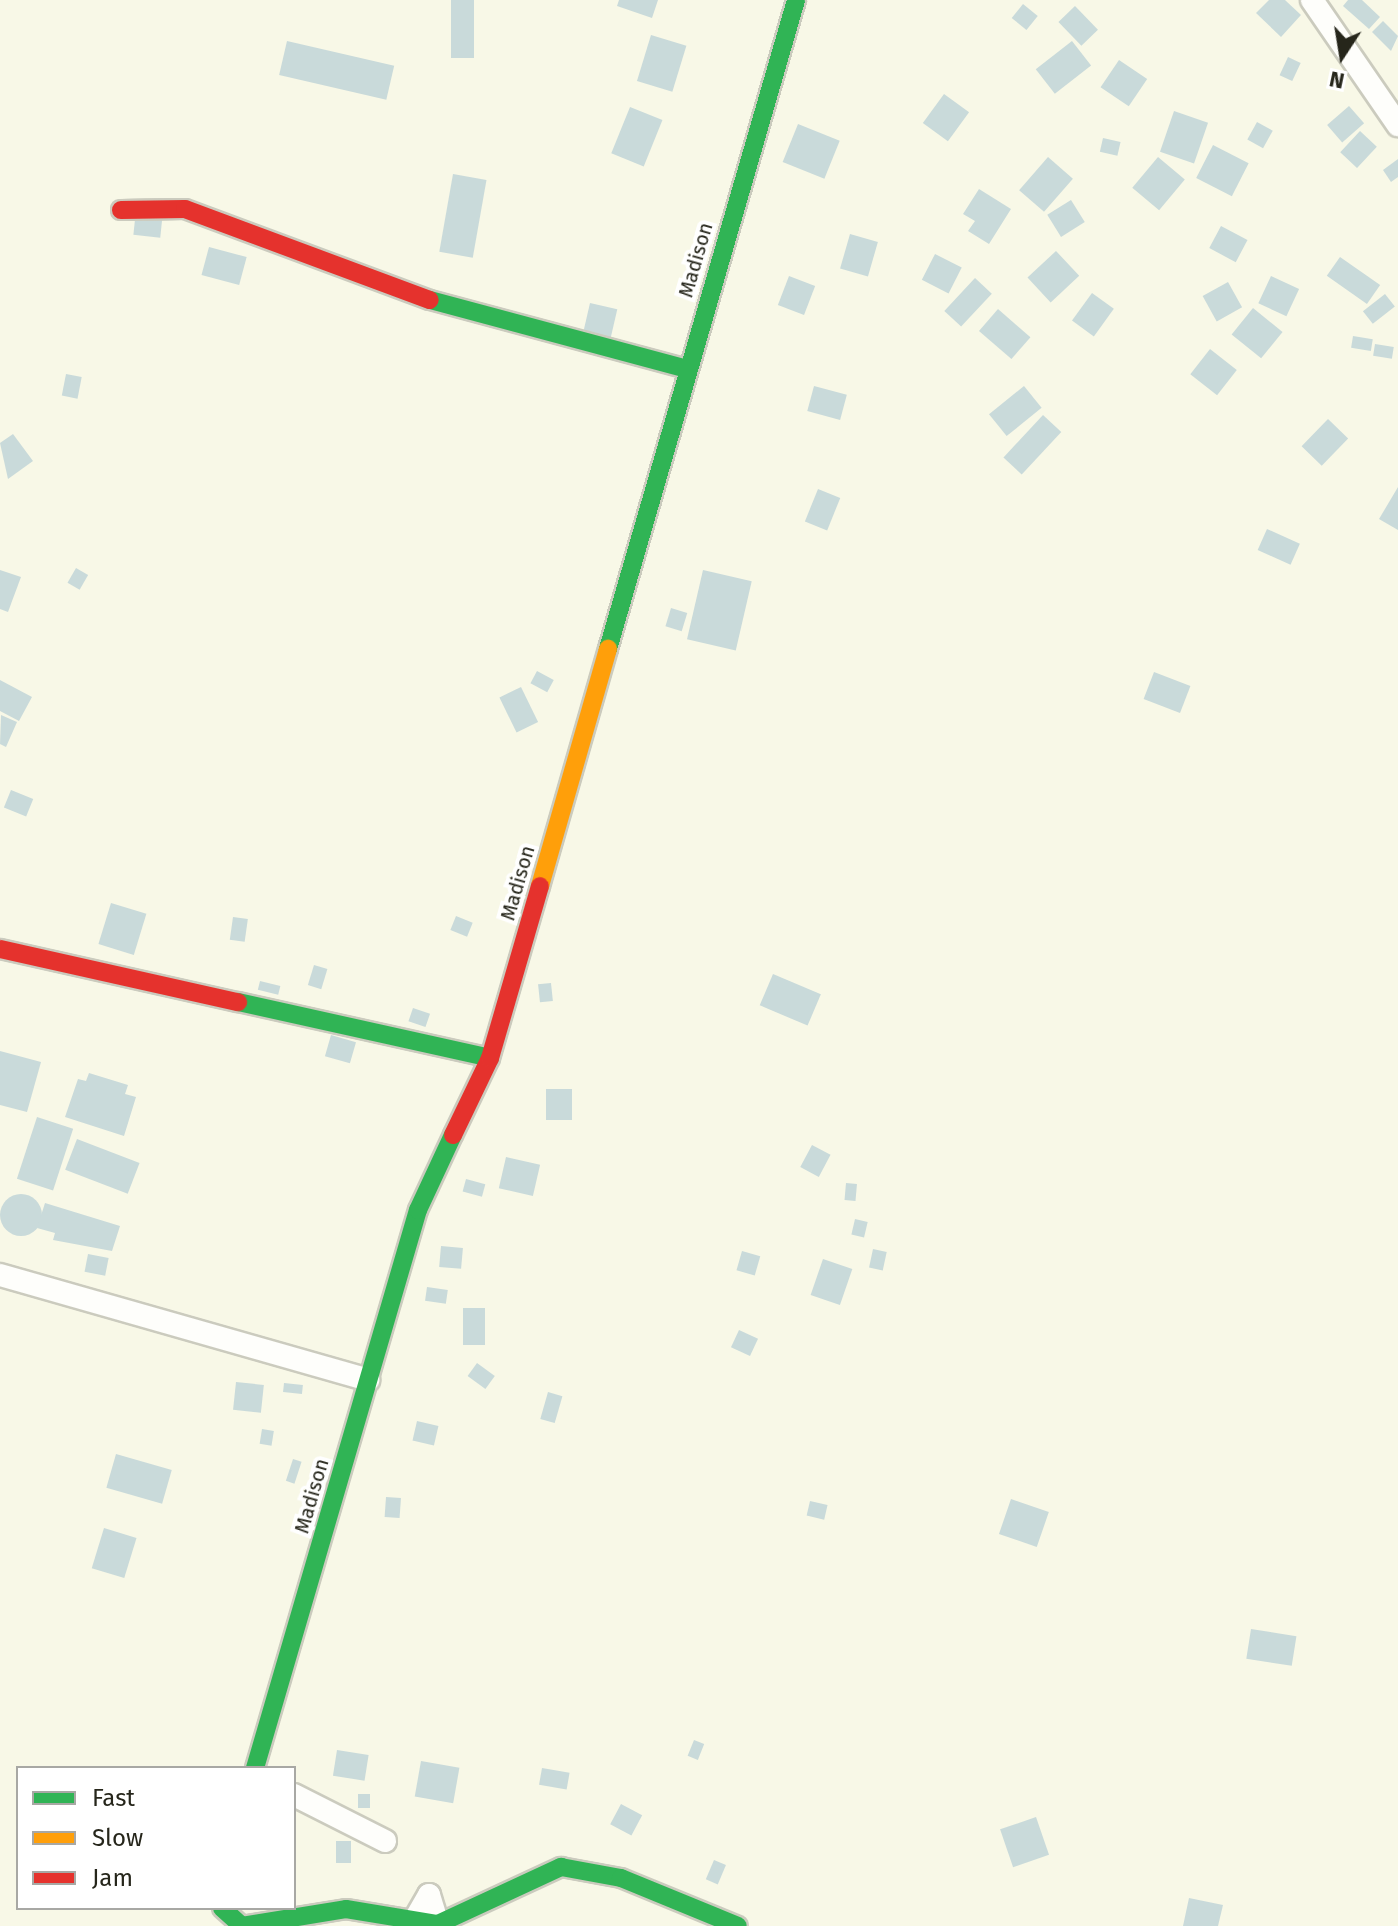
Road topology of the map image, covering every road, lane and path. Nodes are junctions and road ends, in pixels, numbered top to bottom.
1 (796, 0) edge
2 (1312, 0) edge
3 (1398, 125) edge
4 (121, 210) dead end
5 (688, 369) junction
6 (0, 949) edge
7 (490, 1058) junction
8 (0, 1275) edge
9 (368, 1380) junction
10 (256, 1766) edge
11 (296, 1796) edge
12 (385, 1841) dead end
13 (224, 1910) edge
14 (414, 1921) joint
15 (438, 1924) edge
16 (738, 1926) edge

1 - 5 street, Madison
2 - 3 street
4 - 5 street
5 - 7 street, Madison
6 - 7 street
7 - 9 street, Madison
8 - 9 street
9 - 10 street, Madison
11 - 12 street
13 - 14 street
14 - 15 street
15 - 16 street

